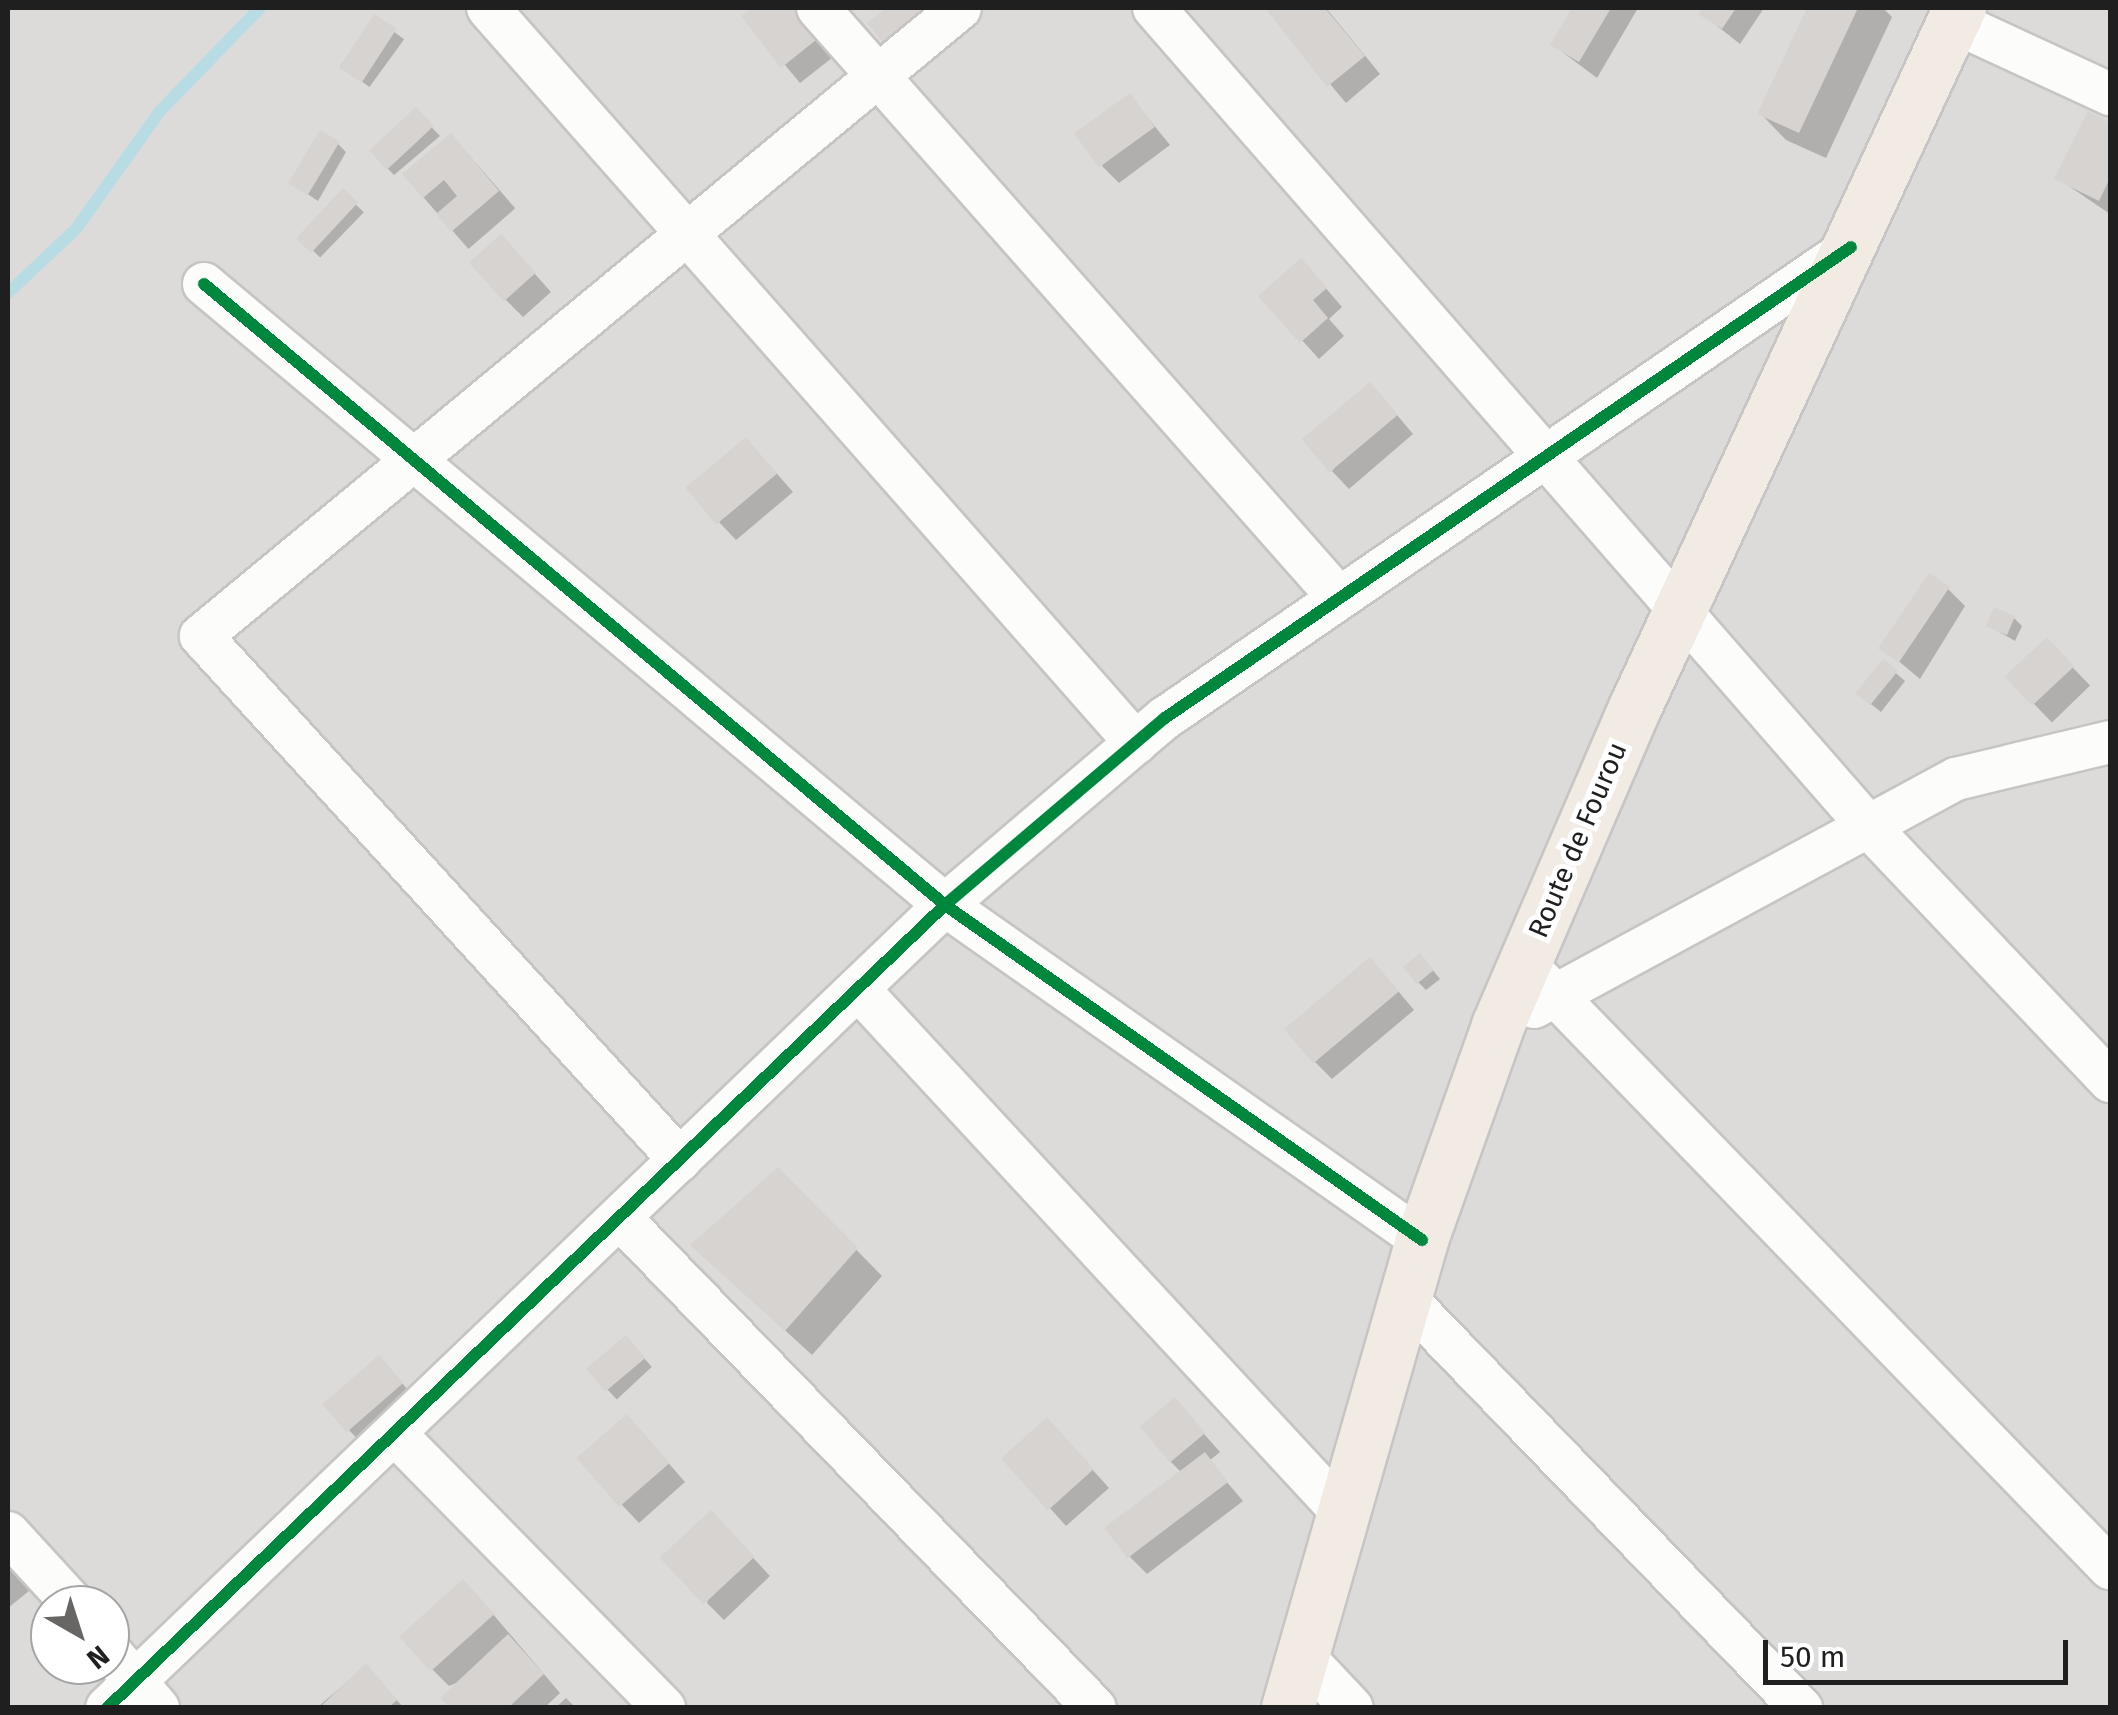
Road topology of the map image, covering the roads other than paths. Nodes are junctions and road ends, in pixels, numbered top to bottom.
1 (488, 8) edge
2 (818, 8) edge
3 (960, 8) edge
4 (1154, 8) edge
5 (1957, 14) edge
6 (878, 76) junction
7 (2110, 94) edge
8 (686, 235) junction
9 (1851, 247) junction
10 (204, 284) dead end
11 (1546, 457) junction
12 (414, 460) junction
13 (1339, 598) junction
14 (1680, 611) junction
15 (2110, 742) edge
16 (1136, 743) junction
17 (1868, 826) junction
18 (945, 906) junction
19 (1540, 979) junction
20 (858, 988) junction
21 (2110, 1081) edge
22 (680, 1160) junction
23 (620, 1218) junction
24 (1422, 1240) junction
25 (1406, 1299) junction
26 (395, 1434) junction
27 (1344, 1514) junction
28 (8, 1532) edge
29 (2110, 1568) edge
30 (56, 1585) edge
31 (1303, 1656) junction
32 (128, 1688) edge
33 (664, 1708) edge
34 (1095, 1708) edge
35 (1288, 1708) edge
36 (1352, 1708) edge
37 (1801, 1708) edge

1 - 8 street
2 - 6 street
3 - 6 street
4 - 11 street
5 - 7 street
5 - 9 main road, Route de Fourou
6 - 8 street
6 - 13 street
8 - 12 street
8 - 16 street
9 - 11 street
9 - 14 main road, Route de Fourou
10 - 12 street
11 - 13 street
11 - 14 street
12 - 18 street
12 - 22 street
13 - 16 street
14 - 17 street
14 - 19 main road, Route de Fourou
15 - 17 street
16 - 18 street
17 - 19 street
17 - 21 street
18 - 20 street
18 - 24 street
19 - 24 main road, Route de Fourou
19 - 29 street
20 - 22 street
20 - 27 street
22 - 23 street
23 - 26 street
23 - 34 street
24 - 25 main road, Route de Fourou
25 - 27 main road, Route de Fourou
25 - 37 street
26 - 32 street
26 - 33 street
27 - 31 main road, Route de Fourou
28 - 30 street
31 - 35 main road, Route de Fourou
31 - 36 street

